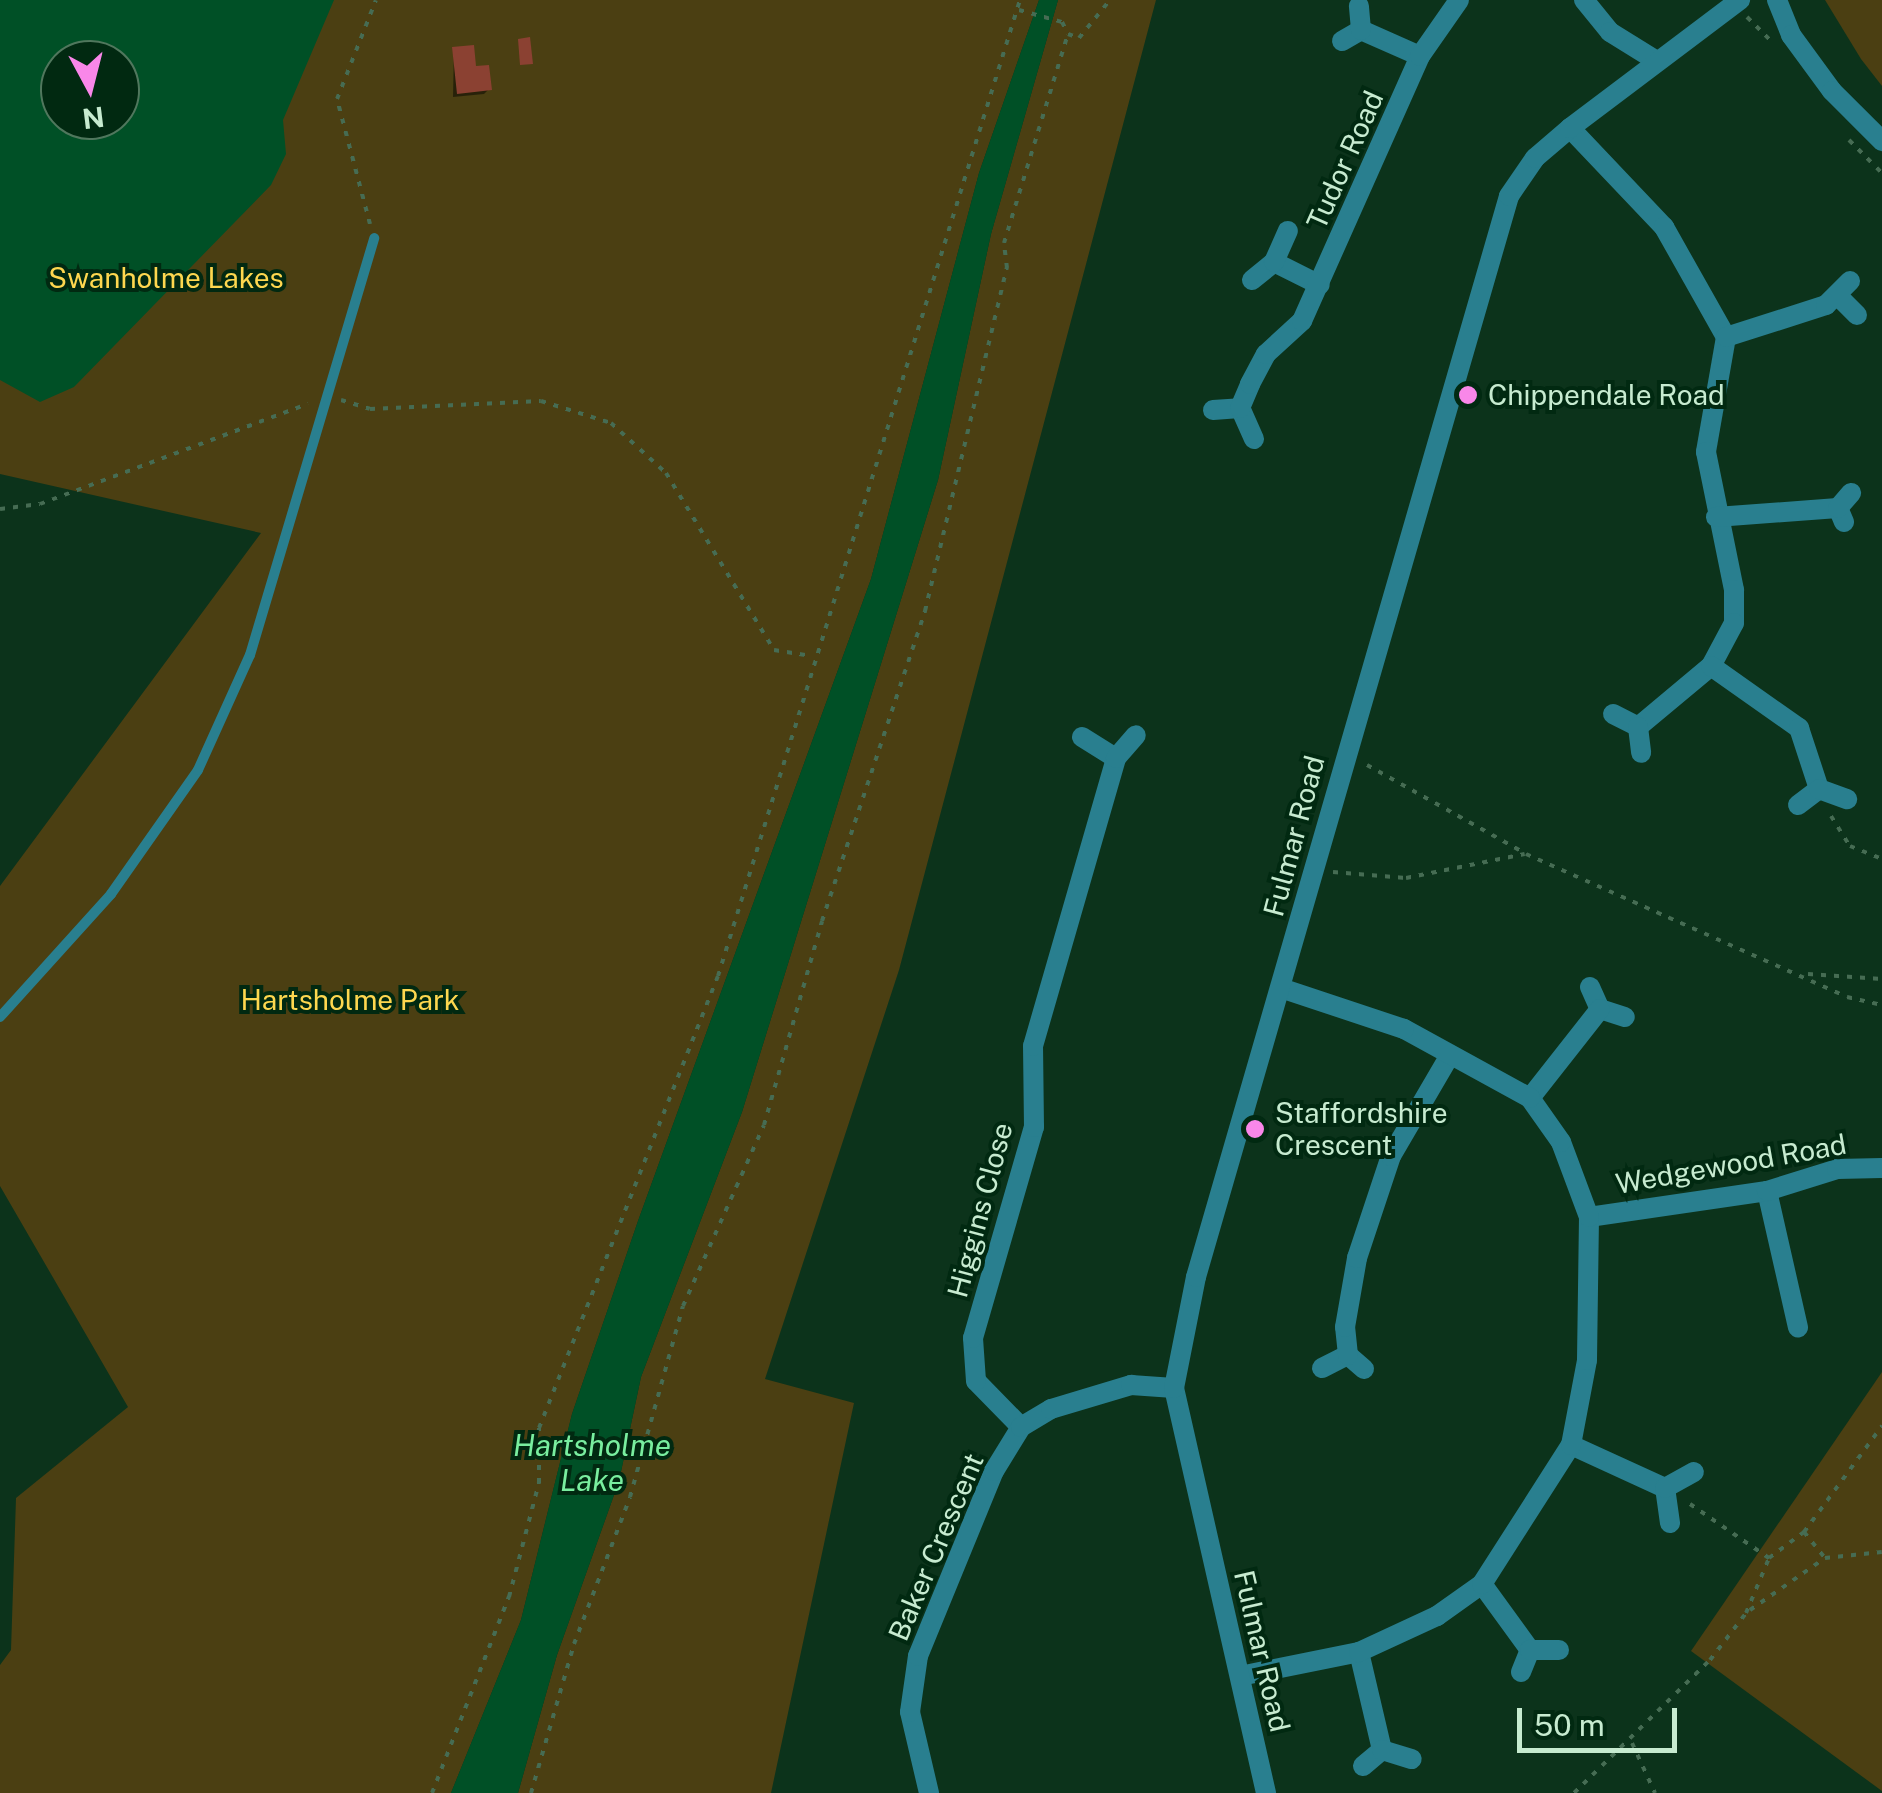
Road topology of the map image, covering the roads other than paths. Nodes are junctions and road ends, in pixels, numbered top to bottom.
1 (1459, 0) edge
2 (1584, 0) edge
3 (1740, 0) edge
4 (1777, 0) edge
5 (1360, 6) dead end
6 (1361, 30) junction
7 (1342, 42) dead end
8 (1420, 56) junction
9 (1658, 61) junction
10 (1570, 128) junction
11 (1882, 141) edge
12 (1288, 232) dead end
13 (374, 238) road end
14 (1274, 262) junction
15 (1252, 280) dead end
16 (1320, 286) junction
17 (1857, 315) dead end
18 (1726, 338) junction
19 (1240, 408) junction
20 (1213, 410) dead end
21 (1254, 439) dead end
22 (1844, 508) dead end
23 (1716, 517) junction
24 (1711, 666) junction
25 (1613, 714) dead end
26 (1638, 726) junction
27 (1136, 734) dead end
28 (1082, 737) dead end
29 (1641, 753) dead end
30 (1116, 758) junction
31 (1819, 789) junction
32 (1847, 799) dead end
33 (1798, 805) dead end
34 (1590, 987) dead end
35 (1281, 988) junction
36 (1600, 1009) junction
37 (0, 1017) edge
38 (1624, 1017) dead end
39 (1450, 1055) junction
40 (1530, 1098) junction
41 (1882, 1168) edge
42 (1767, 1192) junction
43 (1589, 1216) junction
44 (1798, 1328) dead end
45 (1322, 1368) dead end
46 (1174, 1388) junction
47 (1022, 1427) junction
48 (1571, 1445) junction
49 (1694, 1472) dead end
50 (1665, 1488) junction
51 (1670, 1523) dead end
52 (1482, 1584) junction
53 (1530, 1650) junction
54 (1558, 1650) dead end
55 (1359, 1652) junction
56 (1522, 1672) dead end
57 (1240, 1676) junction
58 (1382, 1750) junction
59 (1412, 1758) dead end
60 (1363, 1766) dead end
61 (929, 1793) edge
62 (1266, 1793) edge

1 - 8 street, Tudor Road
2 - 9 street
3 - 9 street, Fulmar Road
4 - 11 street
5 - 6 street
6 - 7 street
6 - 8 street
8 - 16 street, Tudor Road
9 - 10 street, Fulmar Road
10 - 18 street
10 - 35 street, Fulmar Road
12 - 14 street, Tudor Road
13 - 37 lane
14 - 15 street, Tudor Road
14 - 16 street
16 - 19 street, Tudor Road
17 - 18 street
18 - 23 street
19 - 20 street
19 - 21 street
22 - 23 street
23 - 24 street
24 - 26 street
24 - 31 street
25 - 26 street
26 - 29 street
27 - 30 street, Higgins Close
28 - 30 street
30 - 47 street, Higgins Close
31 - 32 street
31 - 33 street
34 - 36 street
35 - 39 street
35 - 46 street, Fulmar Road
36 - 38 street
36 - 40 street
39 - 40 street
39 - 45 street
40 - 43 street
41 - 42 street, Wedgewood Road
42 - 43 street, Wedgewood Road
42 - 44 street
43 - 48 street
46 - 47 street
46 - 57 street, Fulmar Road
47 - 61 street, Baker Crescent
48 - 50 street
48 - 52 street
49 - 50 street
50 - 51 street
52 - 53 street
52 - 55 street
53 - 54 street
53 - 56 street
55 - 57 street
55 - 58 street
57 - 62 street, Fulmar Road
58 - 59 street
58 - 60 street

